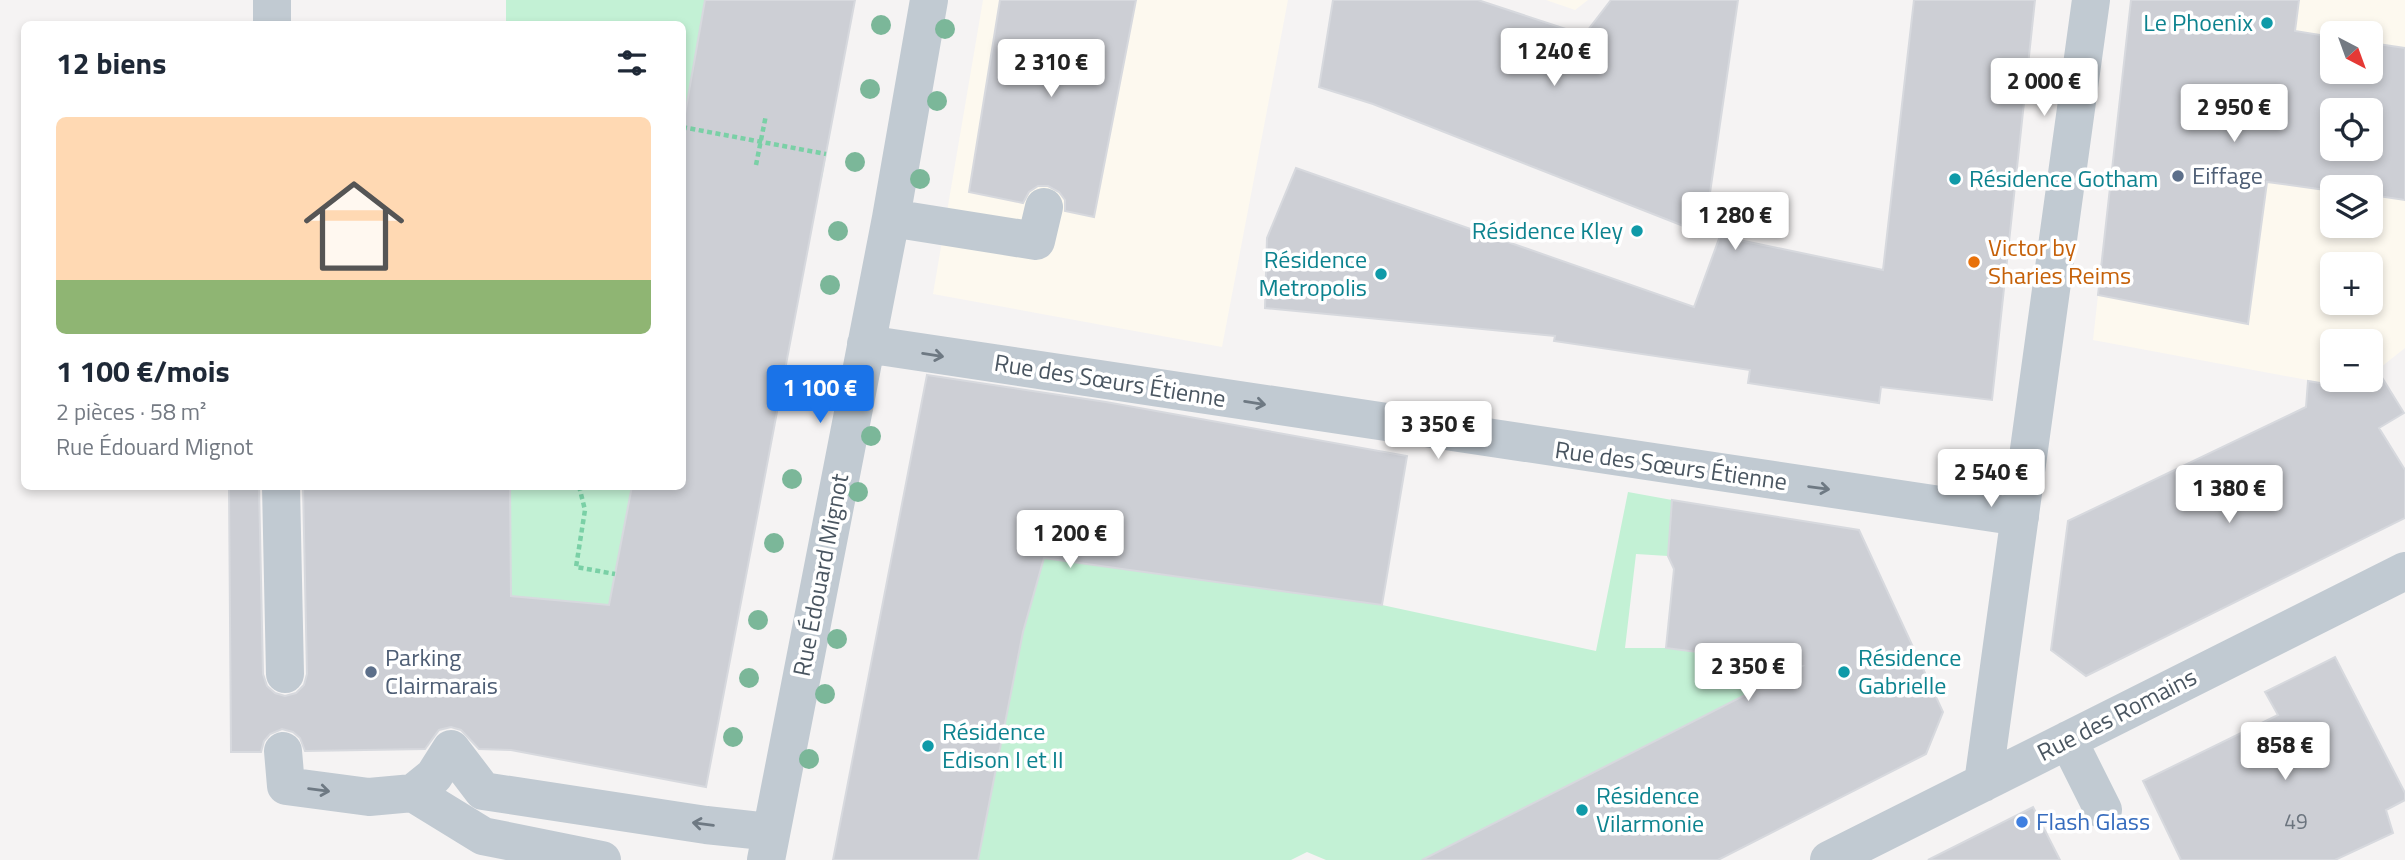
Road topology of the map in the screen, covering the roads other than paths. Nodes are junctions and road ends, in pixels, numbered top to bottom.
1 (272, 0) edge
2 (929, 0) edge
3 (2091, 0) edge
4 (272, 21) edge
5 (1044, 207) dead end
6 (891, 218) junction
7 (866, 344) junction
8 (281, 490) edge
9 (2020, 517) junction
10 (2405, 571) edge
11 (285, 674) dead end
12 (2068, 740) junction
13 (283, 751) dead end
14 (1983, 783) junction
15 (413, 793) junction
16 (2103, 810) dead end
17 (768, 846) edge
18 (602, 860) edge
19 (1829, 860) edge

1 - 4 street
2 - 6 street, Rue Édouard Mignot
3 - 9 street
5 - 6 street
6 - 7 street, Rue Édouard Mignot
7 -> 9 street, Rue des Sœurs Étienne
7 - 17 street, Rue Édouard Mignot
8 - 11 street
9 - 14 street
10 - 12 street, Rue des Romains
12 - 14 street, Rue des Romains
12 - 16 street
13 -> 15 street
14 - 19 street, Rue des Romains
17 -> 15 street
15 - 18 street

